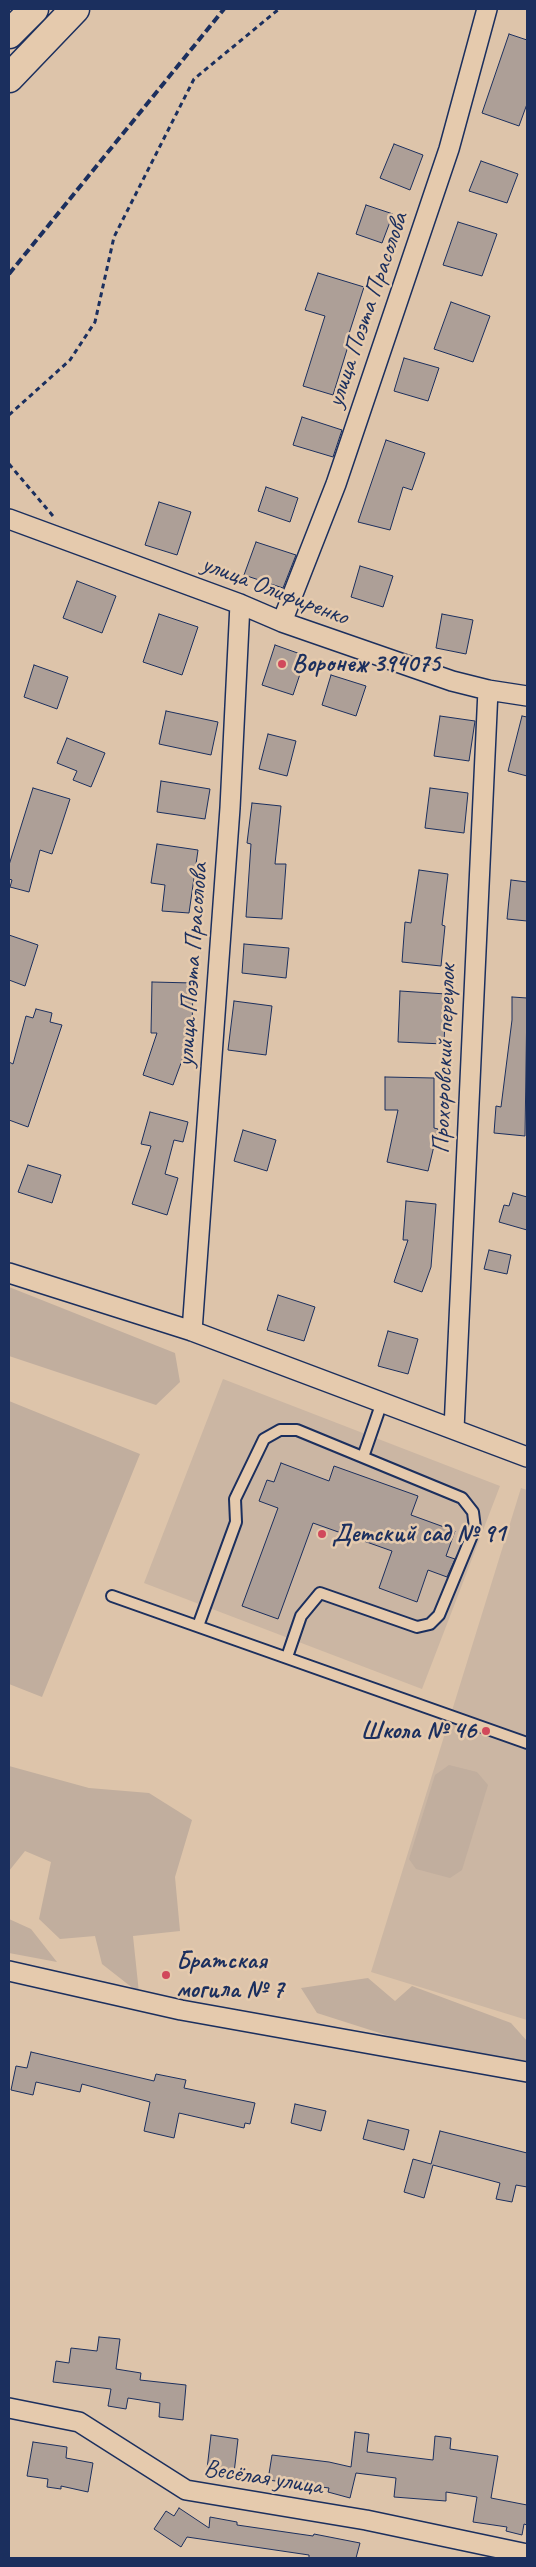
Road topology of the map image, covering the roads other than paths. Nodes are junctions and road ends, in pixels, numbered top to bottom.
1 (34, 9) edge
2 (75, 9) edge
3 (487, 9) edge
4 (9, 34) edge
5 (9, 78) edge
6 (9, 519) edge
7 (240, 604) junction
8 (282, 622) junction
9 (488, 690) junction
10 (527, 696) edge
11 (9, 1273) edge
12 (192, 1331) junction
13 (382, 1402) junction
14 (454, 1430) junction
15 (363, 1457) junction
16 (527, 1457) edge
17 (112, 1596) dead end
18 (198, 1626) junction
19 (287, 1657) junction
20 (527, 1743) edge
21 (9, 1971) edge
22 (527, 2072) edge
23 (9, 2408) edge
24 (527, 2554) edge

1 - 4 highway
2 - 5 highway
3 - 8 street, улица Поэта Прасолова
6 - 7 street, улица Олифиренко
7 - 8 street, улица Олифиренко
7 - 12 street, улица Поэта Прасолова
8 - 9 street, улица Олифиренко
9 - 10 street, улица Олифиренко
9 - 14 street, Прохоровский переулок
11 - 12 street
12 - 13 street
13 - 14 street
13 - 15 lane
14 - 16 street
15 - 18 lane
15 - 19 lane
17 - 18 lane
18 - 19 lane
19 - 20 lane
21 - 22 street
23 - 24 street, Весёлая улица

